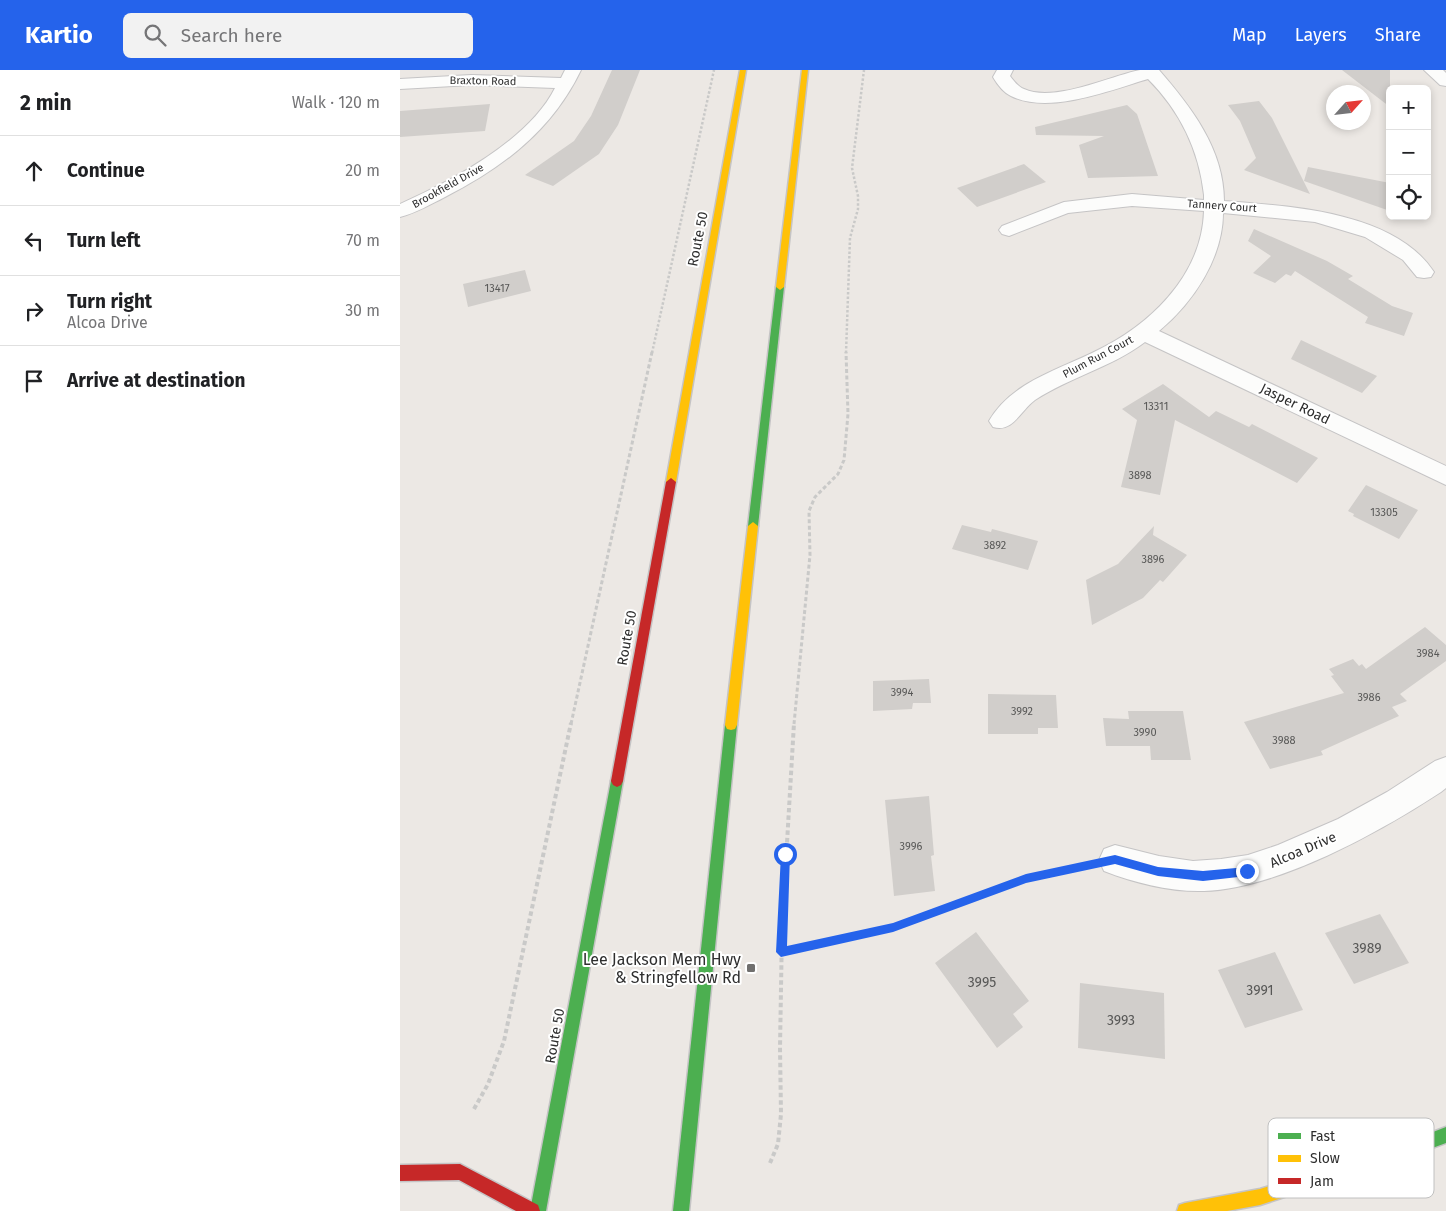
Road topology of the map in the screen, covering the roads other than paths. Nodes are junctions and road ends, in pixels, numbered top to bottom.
1 (743, 70) edge
2 (805, 70) edge
3 (1005, 70) edge
4 (1432, 70) edge
5 (1150, 71) edge
6 (570, 77) edge
7 (1446, 81) edge
8 (400, 84) edge
9 (1214, 206) junction
10 (400, 211) edge
11 (1009, 230) dead end
12 (1424, 272) dead end
13 (1144, 332) junction
14 (1001, 421) dead end
15 (1446, 476) edge
16 (1446, 771) edge
17 (1115, 860) road end
18 (1446, 1135) edge
19 (1434, 1139) edge
20 (400, 1173) edge
21 (1268, 1195) edge
22 (532, 1211) edge
23 (538, 1211) edge
24 (681, 1211) edge
25 (1184, 1211) edge

1 - 23 main road, Route 50
2 - 24 main road
3 - 5 street
4 - 7 street
5 - 9 street, Plum Run Court
6 - 8 street, Braxton Road
6 - 10 street, Brookfield Drive
9 - 11 street, Tannery Court
9 - 12 street, Tannery Court
9 - 13 street, Plum Run Court
13 - 14 street, Plum Run Court
13 - 15 street, Jasper Road
16 - 17 street, Alcoa Drive
18 - 19 main road
20 - 22 main road
21 - 25 main road

